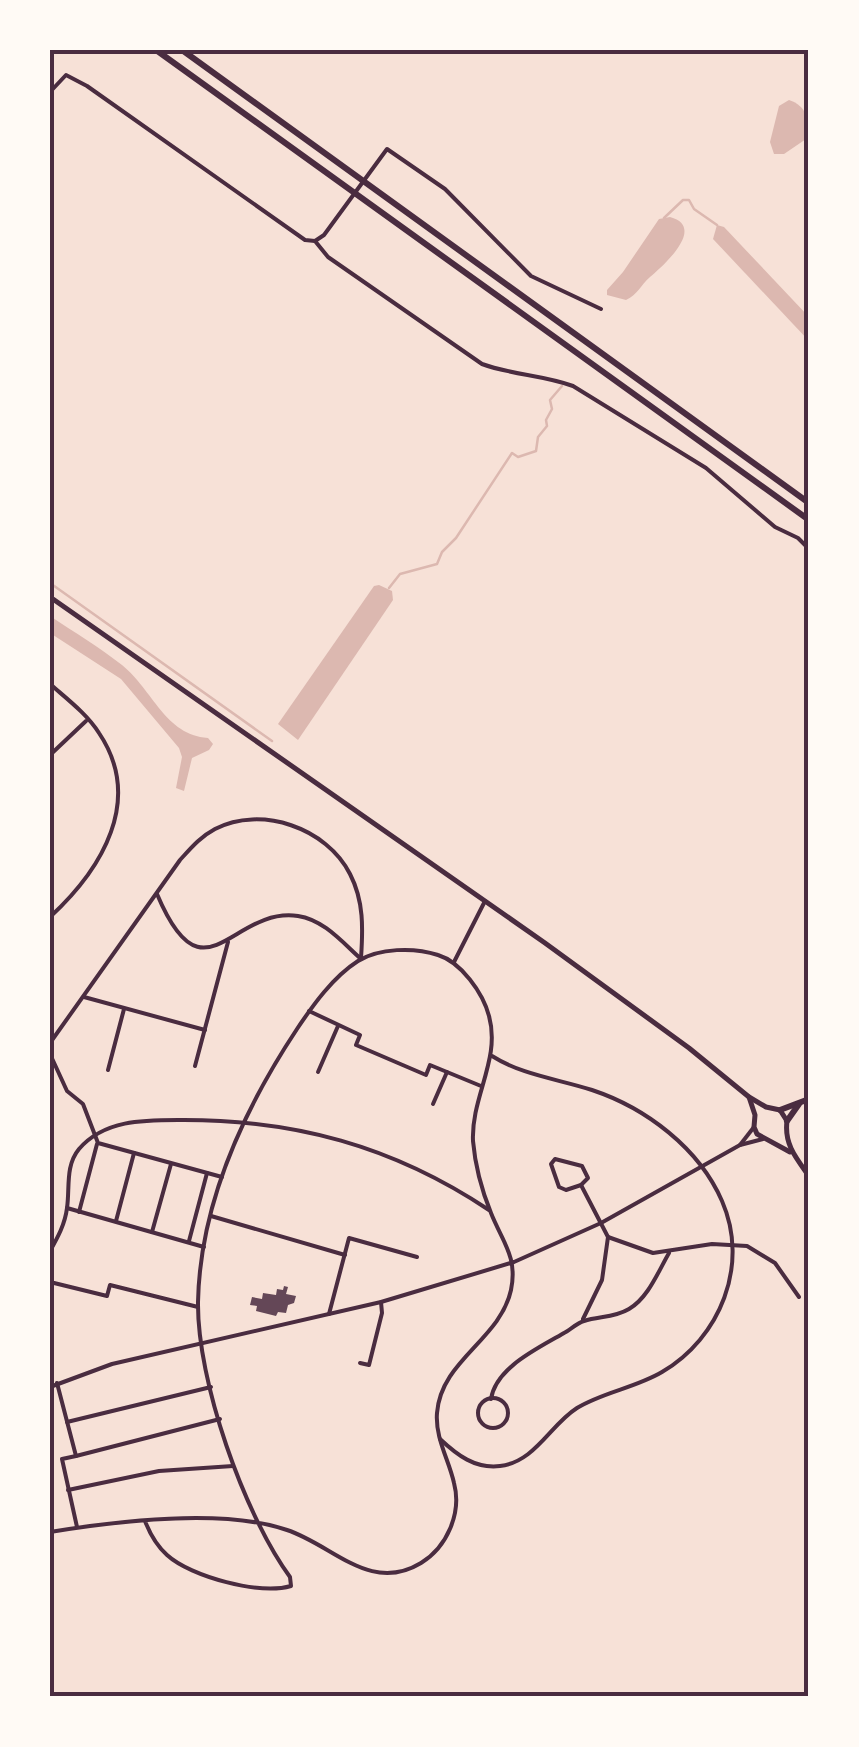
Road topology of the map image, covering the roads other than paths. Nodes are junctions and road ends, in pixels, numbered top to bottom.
1 (156, 50) edge
2 (182, 50) edge
3 (50, 92) edge
4 (315, 241) junction
5 (601, 309) dead end
6 (809, 503) edge
7 (809, 520) edge
8 (809, 549) edge
9 (50, 597) edge
10 (50, 684) edge
11 (88, 720) junction
12 (50, 756) edge
13 (157, 894) junction
14 (485, 901) junction
15 (50, 917) edge
16 (228, 942) junction
17 (361, 959) junction
18 (454, 962) junction
19 (82, 997) junction
20 (124, 1009) junction
21 (309, 1011) junction
22 (339, 1025) junction
23 (205, 1030) junction
24 (50, 1043) edge
25 (50, 1054) edge
26 (492, 1056) junction
27 (195, 1066) dead end
28 (108, 1070) dead end
29 (318, 1072) dead end
30 (447, 1072) junction
31 (481, 1086) junction
32 (748, 1097) junction
33 (809, 1099) edge
34 (800, 1103) junction
35 (433, 1104) dead end
36 (766, 1107) junction
37 (780, 1110) junction
38 (756, 1115) junction
39 (244, 1121) junction
40 (787, 1121) junction
41 (754, 1127) junction
42 (785, 1132) junction
43 (95, 1136) junction
44 (763, 1139) junction
45 (774, 1140) junction
46 (98, 1143) junction
47 (740, 1145) junction
48 (134, 1153) junction
49 (792, 1154) junction
50 (171, 1162) junction
51 (703, 1168) junction
52 (207, 1173) junction
53 (809, 1176) edge
54 (222, 1177) junction
55 (581, 1185) junction
56 (67, 1208) junction
57 (489, 1210) junction
58 (79, 1212) junction
59 (211, 1216) junction
60 (116, 1222) junction
61 (601, 1223) junction
62 (152, 1232) junction
63 (608, 1237) junction
64 (188, 1242) junction
65 (204, 1246) junction
66 (732, 1246) junction
67 (50, 1250) edge
68 (669, 1253) junction
69 (345, 1255) junction
70 (417, 1256) dead end
71 (514, 1262) junction
72 (50, 1282) edge
73 (799, 1297) dead end
74 (381, 1302) junction
75 (198, 1307) junction
76 (329, 1314) junction
77 (582, 1321) junction
78 (202, 1341) junction
79 (360, 1363) dead end
80 (57, 1383) junction
81 (211, 1387) junction
82 (50, 1388) edge
83 (491, 1398) junction
84 (220, 1419) junction
85 (68, 1422) junction
86 (440, 1439) junction
87 (76, 1456) junction
88 (233, 1466) junction
89 (68, 1490) junction
90 (144, 1522) junction
91 (256, 1522) junction
92 (77, 1528) junction
93 (50, 1532) edge

1 - 7 highway
2 - 6 highway
3 - 4 street
4 - 5 street
4 - 8 street
9 - 14 street
10 - 11 street
11 - 12 street
11 - 15 street
13 - 16 street
13 - 17 street
13 - 19 street
14 - 18 street
14 - 32 street
16 - 17 street
16 - 23 street
17 - 18 street
17 - 21 street
18 - 26 street
19 - 20 street
19 - 24 street
20 - 23 street
20 - 28 street
21 - 22 street
21 - 39 street
22 - 29 street
22 - 30 street
23 - 27 street
25 - 43 street
26 - 31 street
26 - 51 street
30 - 31 street
30 - 35 street
31 - 57 street
32 - 36 street
32 - 38 street
33 - 34 highway
34 - 37 highway
34 - 40 highway
36 - 37 street
36 - 38 street
37 - 40 street
38 - 41 street
39 - 43 street
39 - 54 street
39 - 57 street
40 - 42 street
41 - 44 street
41 - 47 street
42 - 45 street
42 - 49 street
43 - 46 street
43 - 56 street
44 - 45 street
44 - 47 street
45 - 49 street
46 - 48 street
46 - 58 street
47 - 51 street
48 - 50 street
48 - 60 street
49 - 53 street
50 - 52 street
50 - 62 street
51 - 61 street
51 - 66 street
52 - 54 street
52 - 64 street
54 - 59 street
55 - 55 street
55 - 61 street
56 - 58 street
56 - 67 street
57 - 71 street
58 - 60 street
59 - 65 street
59 - 69 street
60 - 62 street
61 - 63 street
61 - 71 street
62 - 64 street
63 - 68 street
63 - 77 street
64 - 65 street
65 - 75 street
66 - 68 street
66 - 73 street
66 - 86 street
68 - 77 street
69 - 70 street
69 - 76 street
71 - 74 street
71 - 86 street
72 - 75 street
74 - 76 street
74 - 79 street
75 - 78 street
76 - 78 street
77 - 83 street
78 - 80 street
78 - 81 street
80 - 82 street
80 - 85 street
81 - 84 street
81 - 85 street
83 - 83 street
84 - 87 street
84 - 88 street
85 - 87 street
86 - 91 street
87 - 89 street
88 - 89 street
88 - 91 street
89 - 92 street
90 - 91 street
90 - 91 street
90 - 92 street
92 - 93 street

